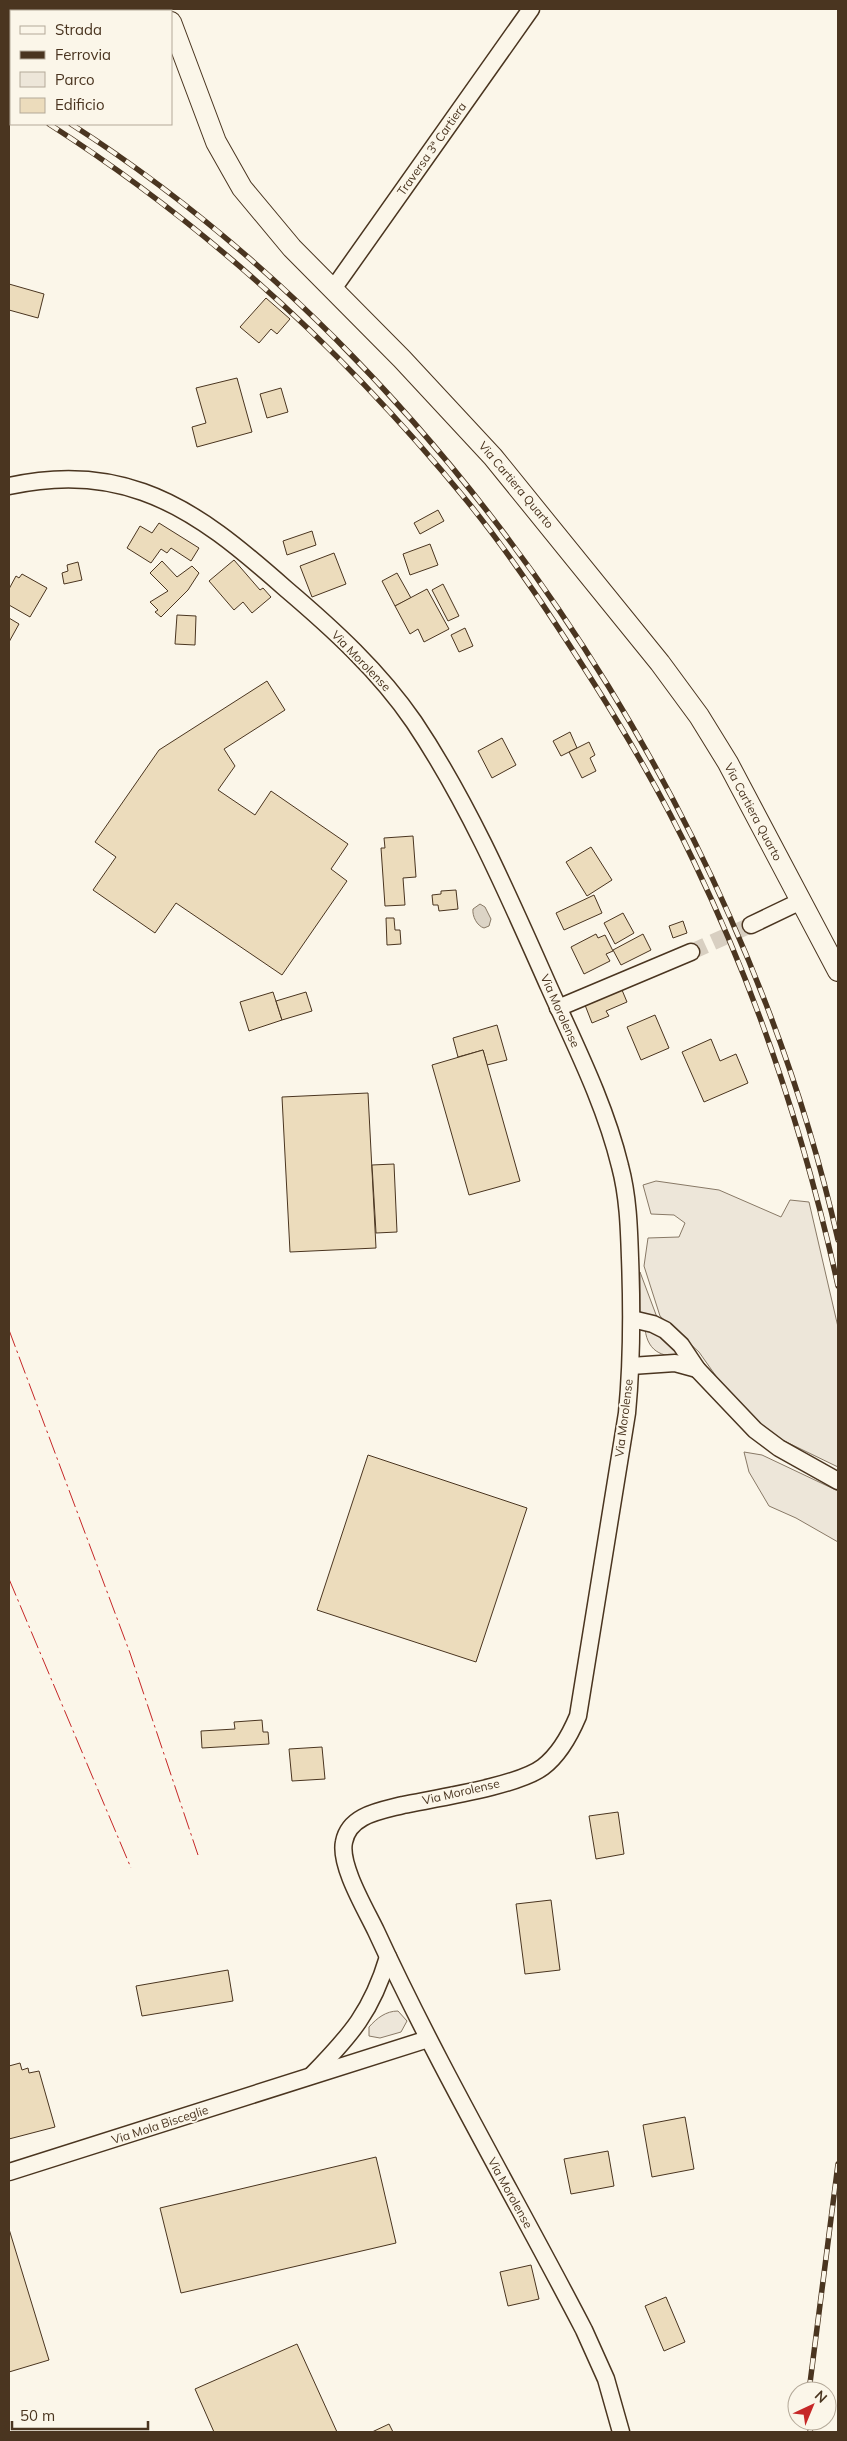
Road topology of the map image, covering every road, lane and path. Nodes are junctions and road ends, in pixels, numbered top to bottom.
1 (531, 9) edge
2 (172, 25) edge
3 (332, 288) junction
4 (9, 486) edge
5 (801, 901) junction
6 (751, 925) tunnel mouth
7 (690, 952) tunnel mouth
8 (838, 971) edge
9 (558, 1008) junction
10 (632, 1319) junction
11 (631, 1366) junction
12 (696, 1369) junction
13 (831, 1477) edge
14 (388, 1957) junction
15 (428, 2039) junction
16 (311, 2076) junction
17 (9, 2172) edge
18 (621, 2432) edge

1 - 3 street, Traversa 3ª Cartiera
2 - 3 street, Via Cartiera Quarto
3 - 5 street, Via Cartiera Quarto
4 - 9 street, Via Morolense
5 - 6 street
5 - 8 street, Via Cartiera Quarto
7 - 9 street
9 - 10 street, Via Morolense
10 - 11 street, Via Morolense
10 - 12 street
11 - 12 street
11 - 14 street, Via Morolense
12 - 13 street
14 - 15 street, Via Morolense
14 - 16 street, Via Mola Bisceglie
15 - 16 street, Via Mola Bisceglie
15 - 18 street, Via Morolense
16 - 17 street, Via Mola Bisceglie

